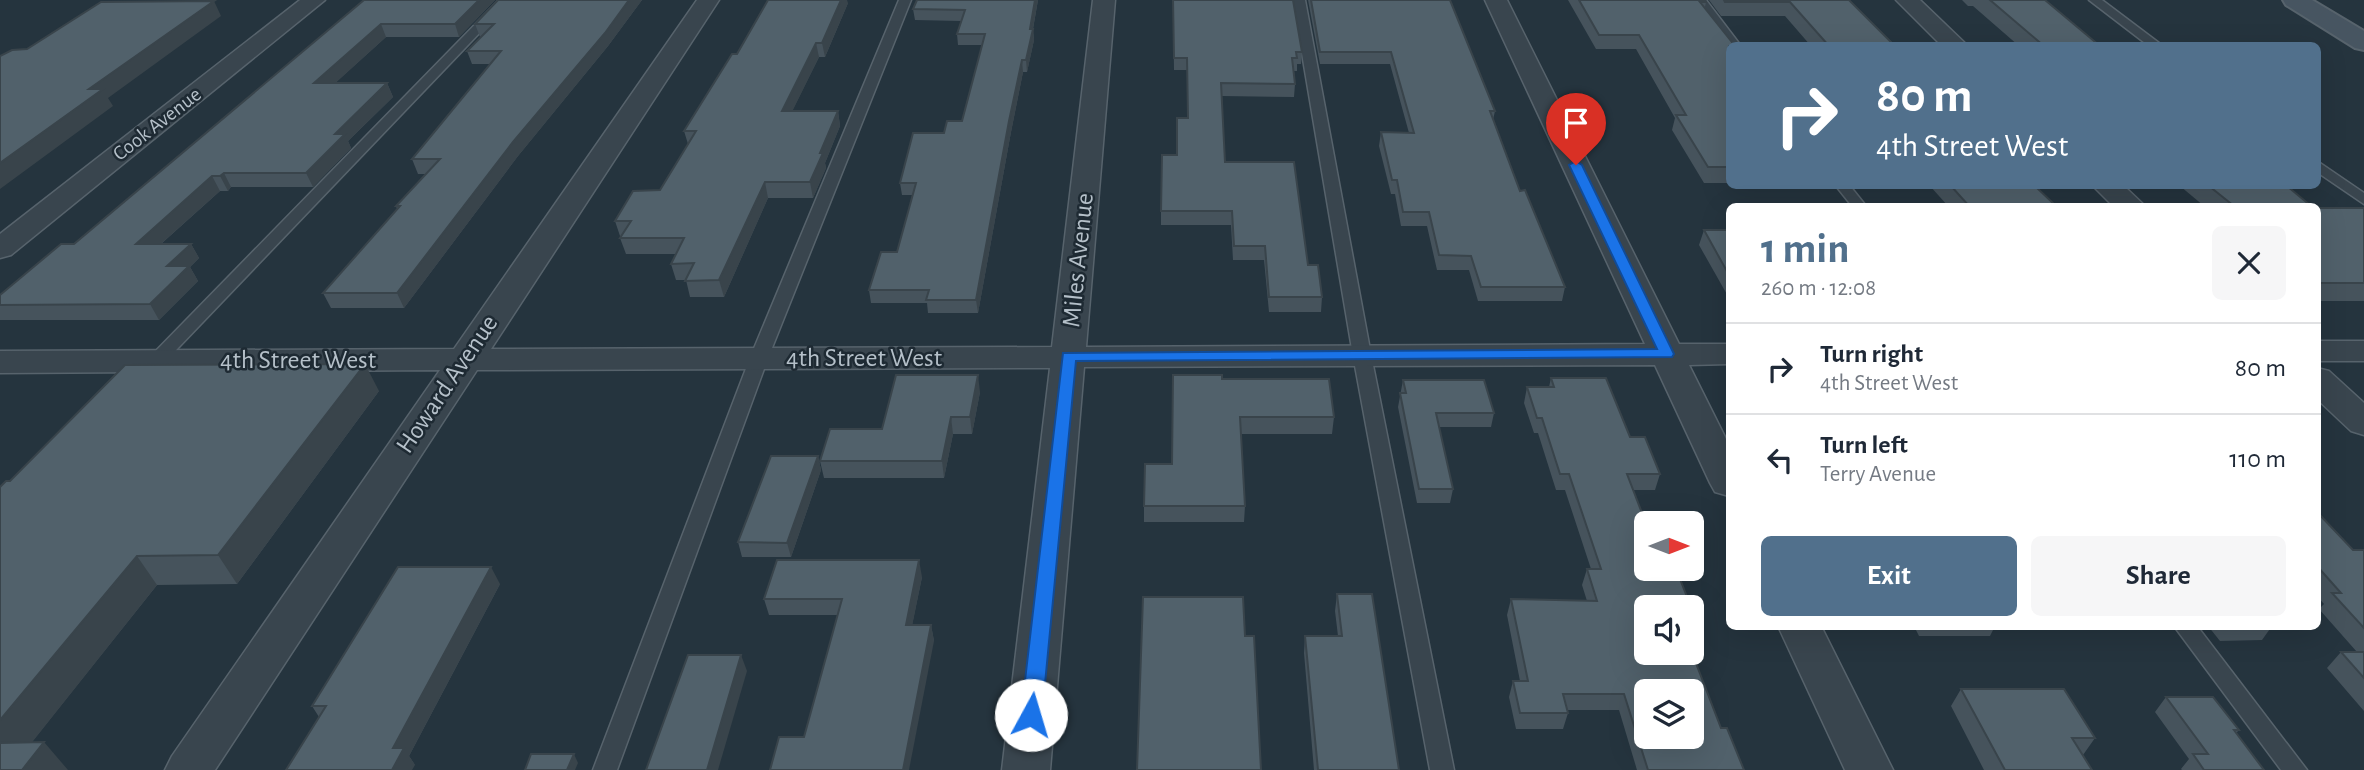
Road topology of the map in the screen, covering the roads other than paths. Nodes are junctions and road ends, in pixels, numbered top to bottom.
1 (314, 0) edge
2 (505, 0) edge
3 (708, 0) edge
4 (905, 0) edge
5 (1104, 0) edge
6 (1299, 0) edge
7 (1496, 0) edge
8 (1700, 0) edge
9 (1907, 0) edge
10 (2095, 0) edge
11 (2295, 0) edge
12 (1732, 42) edge
13 (1952, 42) edge
14 (2152, 42) edge
15 (2364, 42) edge
16 (2321, 168) edge
17 (1845, 189) edge
18 (2111, 189) edge
19 (2364, 200) edge
20 (1857, 203) edge
21 (2127, 203) edge
22 (0, 249) edge
23 (2321, 351) edge
24 (2364, 351) edge
25 (1667, 354) junction
26 (1726, 354) edge
27 (1362, 355) junction
28 (1069, 357) junction
29 (759, 358) junction
30 (464, 359) junction
31 (0, 362) edge
32 (147, 371) junction
33 (2321, 383) edge
34 (2364, 423) edge
35 (1726, 476) edge
36 (1801, 630) edge
37 (2187, 630) edge
38 (189, 770) edge
39 (605, 770) edge
40 (1026, 770) edge
41 (1442, 770) edge
42 (1869, 770) edge
43 (2294, 770) edge

1 - 22 street, Cook Avenue
2 - 32 lane
3 - 30 street, Howard Avenue
4 - 29 lane
5 - 28 street, Miles Avenue
6 - 27 lane
7 - 25 street
8 - 12 lane
9 - 13 street
10 - 14 lane
11 - 15 main road
16 - 19 lane
17 - 20 lane
18 - 21 street
23 - 24 street
25 - 26 street, 4th Street West
25 - 27 street, 4th Street West
25 - 35 street
27 - 28 street, 4th Street West
27 - 41 lane
28 - 29 street, 4th Street West
28 - 40 street, Miles Avenue
29 - 30 street, 4th Street West
29 - 39 lane
30 - 32 street, 4th Street West
30 - 38 street, Howard Avenue
31 - 32 street, 4th Street West
33 - 34 street
36 - 42 street
37 - 43 lane

